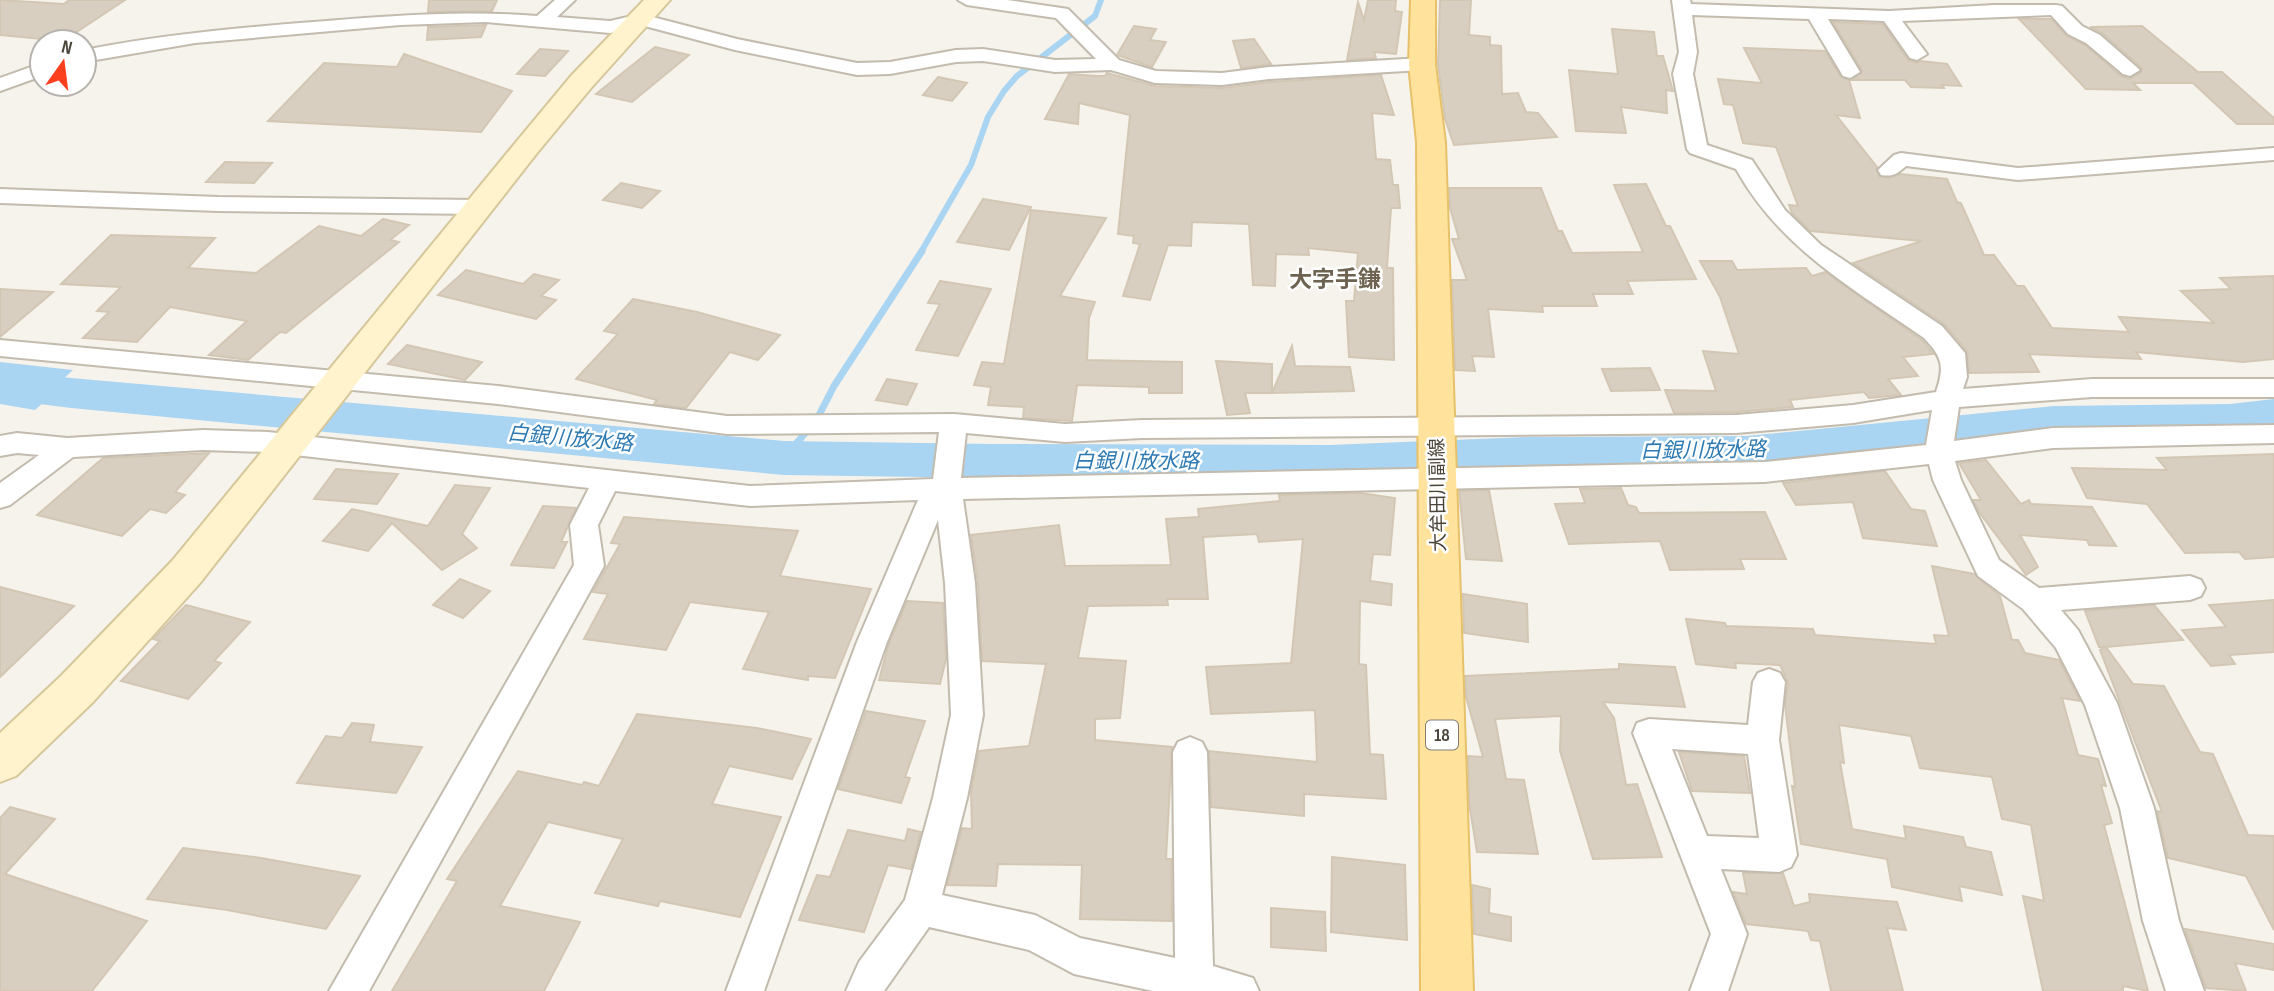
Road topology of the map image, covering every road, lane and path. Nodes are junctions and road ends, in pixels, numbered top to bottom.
1 (566, 0) edge
2 (970, 0) edge
3 (1423, 0) edge
4 (1682, 4) edge
5 (646, 6) edge
6 (1816, 15) junction
7 (1889, 16) junction
8 (542, 21) junction
9 (610, 27) junction
10 (98, 53) edge
11 (1917, 54) dead end
12 (1112, 64) junction
13 (1422, 64) junction
14 (2130, 69) dead end
15 (1850, 72) dead end
16 (28, 74) edge
17 (0, 85) edge
18 (2274, 154) edge
19 (1889, 170) dead end
20 (0, 197) edge
21 (468, 207) junction
22 (0, 348) edge
23 (330, 379) junction
24 (2274, 388) edge
25 (1947, 399) junction
26 (953, 429) junction
27 (1436, 430) junction
28 (2274, 435) edge
29 (278, 443) junction
30 (0, 446) edge
31 (67, 448) junction
32 (1939, 451) junction
33 (1436, 478) junction
34 (607, 480) junction
35 (944, 487) junction
36 (0, 498) edge
37 (2190, 588) dead end
38 (2034, 600) junction
39 (1769, 682) dead end
40 (0, 734) edge
41 (1763, 740) junction
42 (1190, 751) dead end
43 (0, 762) edge
44 (1696, 852) junction
45 (921, 908) junction
46 (1194, 980) junction
47 (348, 991) edge
48 (745, 991) edge
49 (865, 991) edge
50 (1240, 991) edge
51 (1447, 991) edge
52 (1709, 991) edge
53 (2185, 991) edge

1 - 8 street
2 - 12 street
3 - 13 main road, 大牟田川副線 / 18
4 - 6 street
4 - 25 street
5 - 9 street
5 - 12 street
5 - 21 street
6 - 7 street
6 - 15 street
7 - 11 street
7 - 14 street
8 - 9 street
8 - 10 street
9 - 21 street
12 - 13 street
13 - 27 main road, 大牟田川副線 / 18
16 - 17 street
18 - 19 street
20 - 21 street
21 - 23 street
22 - 23 street
23 - 26 street
23 - 29 street
24 - 25 street
25 - 27 street
25 - 32 street
26 - 27 street
26 - 35 street
27 - 33 main road, 大牟田川副線 / 18
28 - 32 street
29 - 31 street
29 - 34 street
29 - 40 street
29 - 43 street
30 - 31 street
31 - 36 street
32 - 33 street
32 - 38 street
33 - 35 street
33 - 51 main road, 大牟田川副線 / 18
34 - 35 street
34 - 47 street
35 - 45 street
35 - 48 street
37 - 38 street
38 - 53 street
39 - 41 street
41 - 44 street
41 - 44 street
42 - 46 street
44 - 52 street
45 - 46 street
45 - 49 street
46 - 50 street

